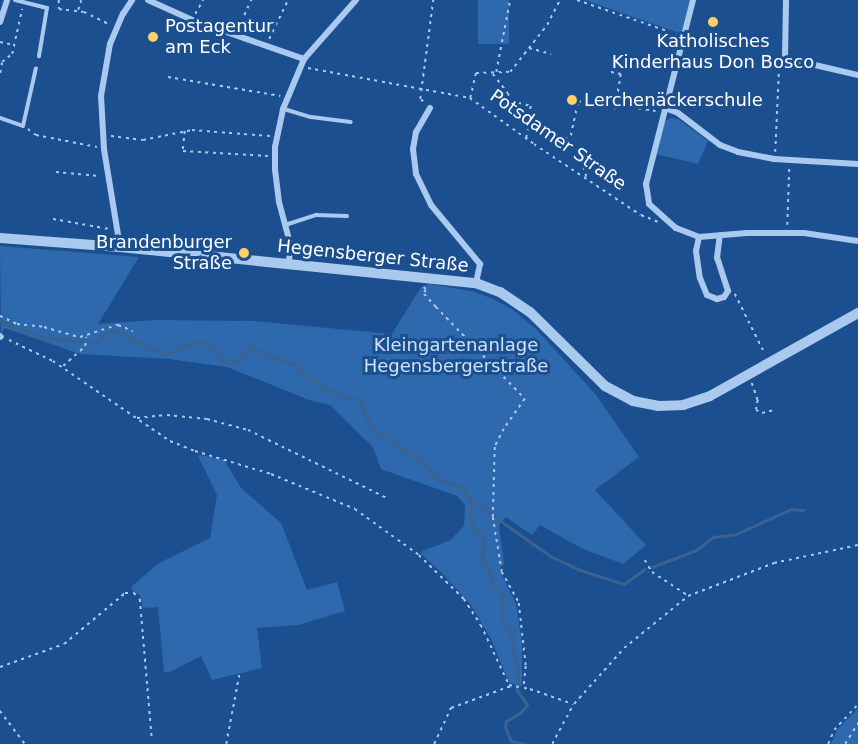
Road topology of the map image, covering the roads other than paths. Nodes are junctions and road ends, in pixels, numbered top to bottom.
1 (7, 0) edge
2 (15, 0) edge
3 (132, 0) edge
4 (148, 0) edge
5 (356, 0) edge
6 (693, 0) edge
7 (786, 0) edge
8 (0, 22) edge
9 (39, 56) dead end
10 (304, 59) junction
11 (36, 69) dead end
12 (858, 75) edge
13 (430, 108) dead end
14 (283, 109) junction
15 (665, 110) junction
16 (0, 118) edge
17 (351, 122) dead end
18 (858, 164) edge
19 (347, 216) dead end
20 (285, 225) junction
21 (720, 235) junction
22 (699, 237) junction
23 (0, 238) edge
24 (858, 241) edge
25 (120, 247) junction
26 (289, 263) junction
27 (476, 283) junction
28 (858, 314) edge

1 - 8 street
2 - 9 lane
3 - 25 street
4 - 10 street
5 - 10 street
6 - 15 street
7 - 12 street
10 - 14 street
11 - 16 lane
13 - 27 street
14 - 17 lane
14 - 20 street
15 - 18 street
15 - 22 street
19 - 20 lane
20 - 26 street
21 - 22 street
21 - 22 street
21 - 24 street
23 - 25 street, Hegensberger Straße
25 - 26 street, Hegensberger Straße
26 - 27 street, Hegensberger Straße
27 - 28 street, Hegensberger Straße

